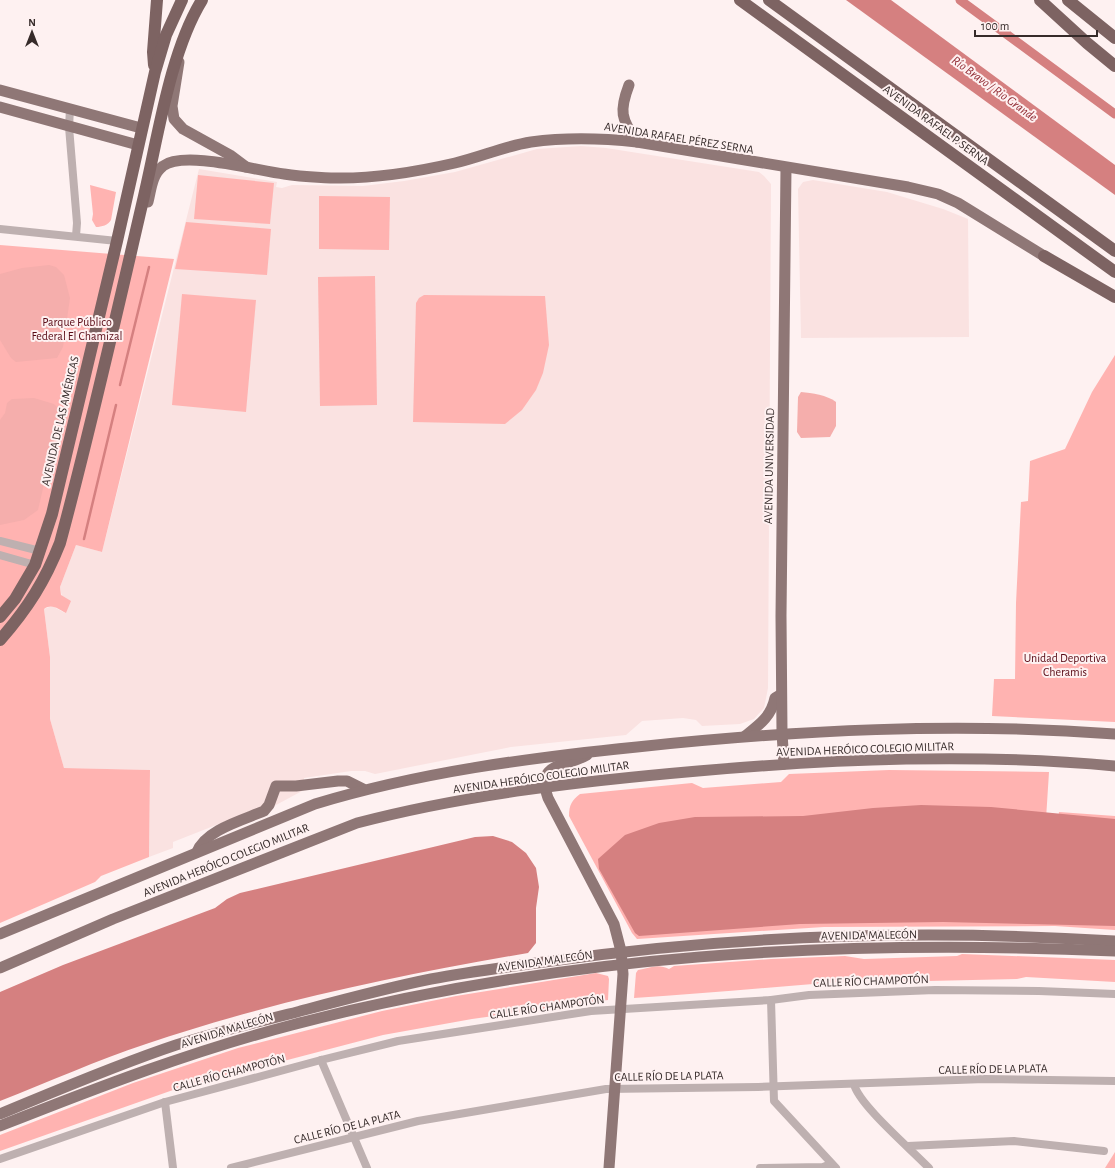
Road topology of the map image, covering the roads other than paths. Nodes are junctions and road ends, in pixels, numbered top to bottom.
1 (157, 0) edge
2 (182, 0) edge
3 (202, 0) edge
4 (740, 0) edge
5 (769, 0) edge
6 (1030, 0) edge
7 (1040, 0) edge
8 (1068, 0) edge
9 (1115, 38) edge
10 (1087, 43) junction
11 (179, 54) junction
12 (1115, 66) edge
13 (155, 72) junction
14 (629, 85) dead end
15 (0, 90) edge
16 (0, 107) edge
17 (70, 109) junction
18 (69, 127) junction
19 (141, 128) junction
20 (637, 142) junction
21 (138, 145) junction
22 (248, 168) junction
23 (786, 168) junction
24 (0, 229) edge
25 (76, 236) junction
26 (118, 241) junction
27 (134, 243) junction
28 (1115, 251) edge
29 (1044, 256) joint
30 (1115, 272) edge
31 (1115, 298) edge
32 (110, 336) junction
33 (0, 541) edge
34 (40, 551) junction
35 (0, 555) edge
36 (35, 565) junction
37 (0, 617) edge
38 (0, 640) edge
39 (781, 695) junction
40 (782, 733) junction
41 (1115, 734) edge
42 (744, 736) junction
43 (593, 751) junction
44 (784, 764) junction
45 (1115, 766) edge
46 (545, 787) junction
47 (363, 789) junction
48 (197, 852) junction
49 (0, 934) edge
50 (1115, 941) edge
51 (621, 950) junction
52 (1115, 951) edge
53 (623, 964) junction
54 (0, 968) edge
55 (1115, 994) edge
56 (771, 1000) junction
57 (621, 1009) junction
58 (321, 1060) junction
59 (1115, 1081) edge
60 (854, 1084) junction
61 (774, 1087) junction
62 (615, 1088) junction
63 (165, 1102) junction
64 (0, 1114) edge
65 (0, 1126) edge
66 (354, 1137) junction
67 (908, 1146) junction
68 (1104, 1151) dead end
69 (0, 1159) edge
70 (834, 1166) edge
71 (173, 1168) edge
72 (231, 1168) edge
73 (367, 1168) edge
74 (609, 1168) edge
75 (760, 1168) edge
76 (929, 1168) edge

1 - 13 highway
2 - 13 highway, AVENIDA DE LAS AMÉRICAS
3 - 11 highway
4 - 30 highway, AVENIDA RAFAEL P. SERNA
5 - 28 highway, AVENIDA RAFAEL P. SERNA
6 - 10 highway
7 - 10 highway
8 - 9 highway
10 - 12 highway
11 - 22 main road
11 - 27 highway
13 - 19 highway, AVENIDA DE LAS AMÉRICAS
14 - 20 main road
15 - 17 main road
16 - 18 main road
17 - 18 street
17 - 19 main road
18 - 21 main road
18 - 25 street
19 - 21 highway, AVENIDA DE LAS AMÉRICAS
20 - 22 main road, AVENIDA RAFAEL PÉREZ SERNA
20 - 23 main road, AVENIDA RAFAEL PÉREZ SERNA
21 - 26 highway, AVENIDA DE LAS AMÉRICAS
22 - 27 main road, AVENIDA RAFAEL PÉREZ SERNA
23 - 29 main road, AVENIDA RAFAEL PÉREZ SERNA
23 - 39 main road, AVENIDA UNIVERSIDAD
24 - 25 street
25 - 26 street
26 - 32 highway
26 - 34 highway, AVENIDA DE LAS AMÉRICAS
27 - 32 highway
29 - 31 highway
32 - 38 highway
33 - 34 street
34 - 36 highway, AVENIDA DE LAS AMÉRICAS
35 - 36 street
36 - 37 highway, AVENIDA DE LAS AMÉRICAS
39 - 40 main road, AVENIDA UNIVERSIDAD
39 - 42 main road
40 - 41 main road, AVENIDA HERÓICO COLEGIO MILITAR
40 - 42 main road, AVENIDA HERÓICO COLEGIO MILITAR
40 - 44 main road, AVENIDA UNIVERSIDAD
42 - 43 main road, AVENIDA HERÓICO COLEGIO MILITAR
43 - 46 main road
43 - 47 main road, AVENIDA HERÓICO COLEGIO MILITAR
44 - 45 main road, AVENIDA HERÓICO COLEGIO MILITAR
44 - 46 main road, AVENIDA HERÓICO COLEGIO MILITAR
46 - 51 main road
46 - 54 main road, AVENIDA HERÓICO COLEGIO MILITAR
47 - 48 main road, AVENIDA HERÓICO COLEGIO MILITAR
47 - 48 main road
48 - 49 main road, AVENIDA HERÓICO COLEGIO MILITAR
50 - 51 main road, AVENIDA MALECÓN
51 - 53 main road
51 - 64 main road, AVENIDA MALECÓN
52 - 53 main road, AVENIDA MALECÓN
53 - 57 main road
53 - 65 main road, AVENIDA MALECÓN
55 - 56 street, CALLE RÍO CHAMPOTÓN
56 - 57 street, CALLE RÍO CHAMPOTÓN
56 - 61 street
57 - 58 street, CALLE RÍO CHAMPOTÓN
57 - 62 main road
58 - 63 street, CALLE RÍO CHAMPOTÓN
58 - 66 street
59 - 60 street, CALLE RÍO DE LA PLATA
60 - 61 street, CALLE RÍO DE LA PLATA
60 - 67 street
61 - 62 street, CALLE RÍO DE LA PLATA
61 - 70 street
62 - 66 street, CALLE RÍO DE LA PLATA
62 - 74 main road
63 - 69 street, CALLE RÍO CHAMPOTÓN
63 - 71 street
66 - 72 street, CALLE RÍO DE LA PLATA
66 - 73 street
67 - 68 street
67 - 76 street
70 - 75 street

